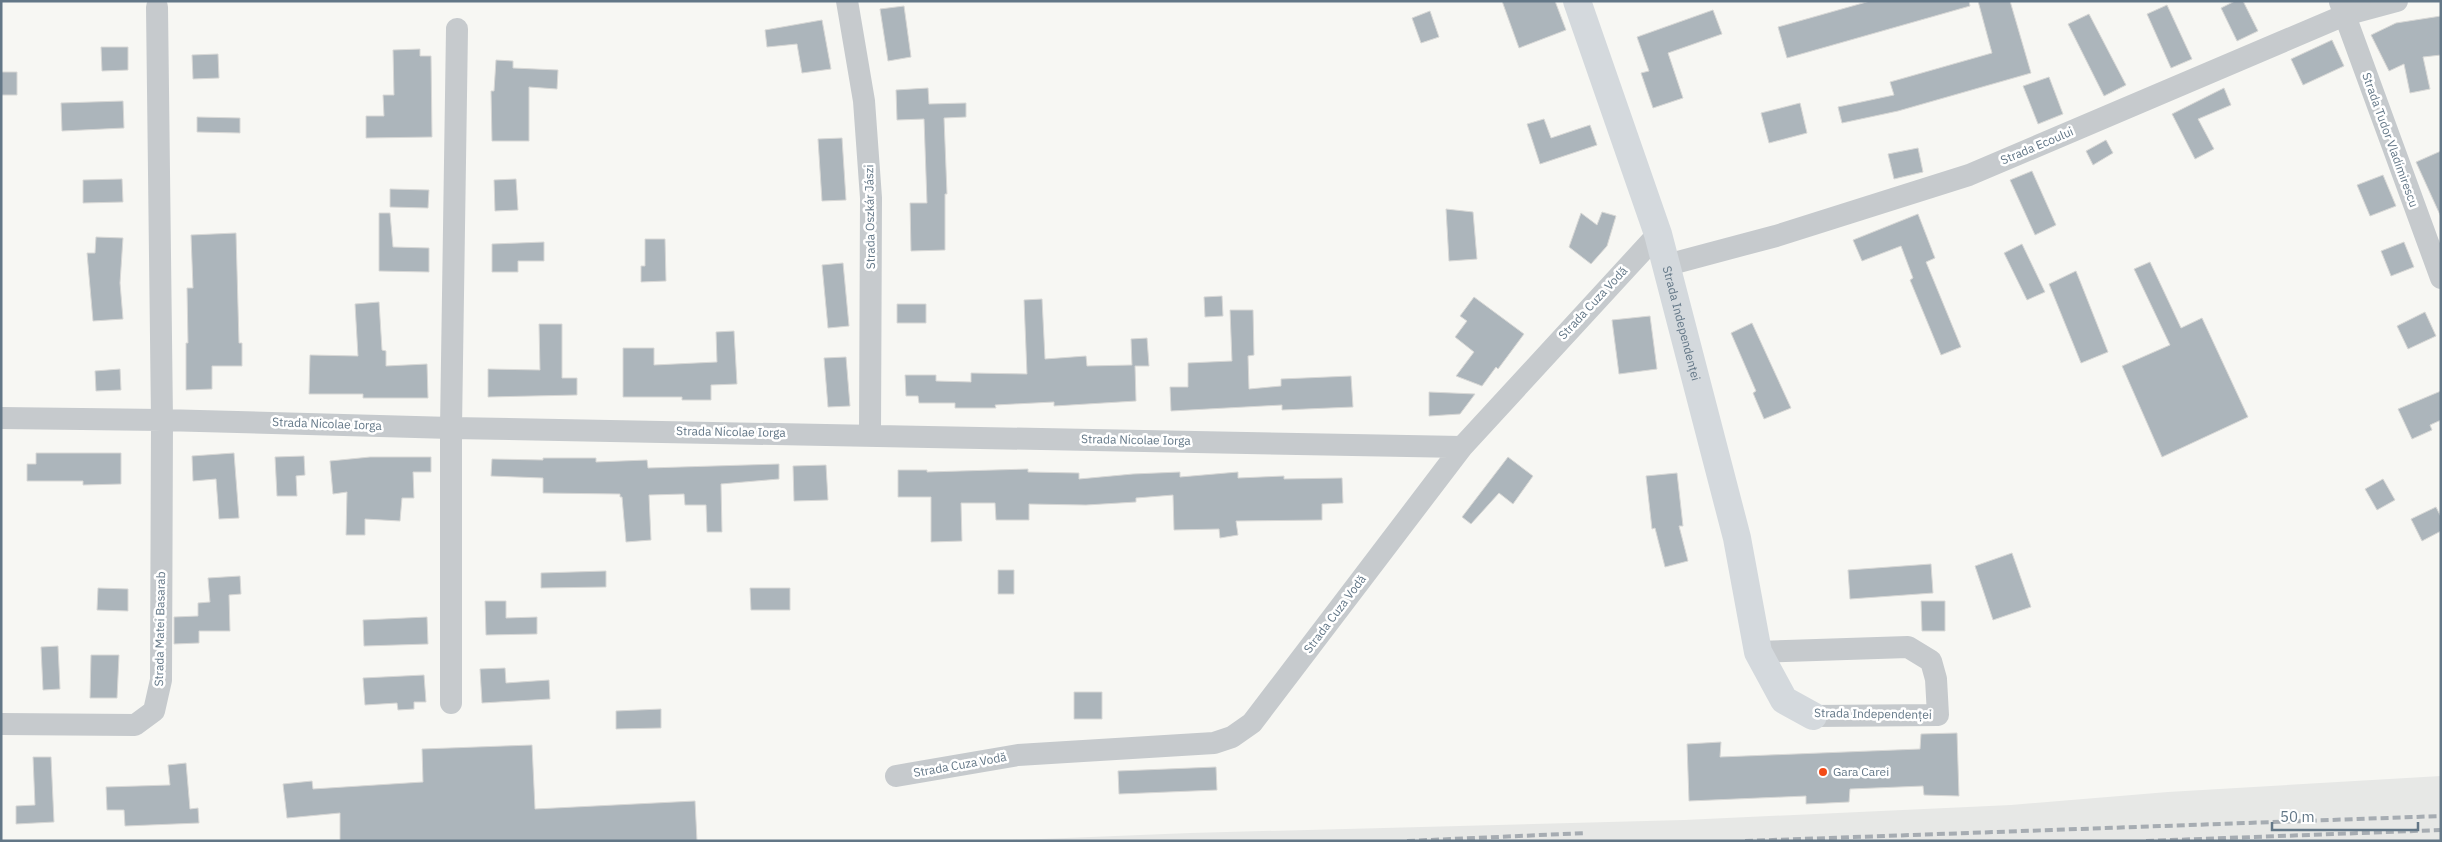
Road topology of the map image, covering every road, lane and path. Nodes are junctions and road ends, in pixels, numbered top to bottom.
1 (847, 1) edge
2 (1577, 1) edge
3 (2397, 1) edge
4 (157, 8) dead end
5 (2342, 8) edge
6 (457, 28) dead end
7 (1658, 234) junction
8 (1667, 265) junction
9 (2441, 278) edge
10 (1, 418) edge
11 (162, 420) junction
12 (451, 428) junction
13 (870, 434) junction
14 (1462, 447) junction
15 (1758, 652) junction
16 (451, 703) dead end
17 (1813, 716) joint
18 (1, 724) edge
19 (896, 776) dead end

1 - 13 street, Strada Oszkár Jászi
2 - 7 street, Strada Independenței
3 - 5 street, Strada Ecoului
4 - 11 street, Strada Matei Basarab
5 - 8 street, Strada Ecoului
5 - 9 street, Strada Tudor Vladimirescu
6 - 12 street
7 - 8 street, Strada Independenței
7 - 14 street, Strada Cuza Vodă
8 - 15 street, Strada Independenței
10 - 11 street, Strada Nicolae Iorga
11 - 12 street, Strada Nicolae Iorga
11 - 18 street, Strada Matei Basarab
12 - 13 street, Strada Nicolae Iorga
12 - 16 street
13 - 14 street, Strada Nicolae Iorga
14 - 19 street, Strada Cuza Vodă
15 - 17 street, Strada Independenței
15 - 17 street, Strada Independenței

